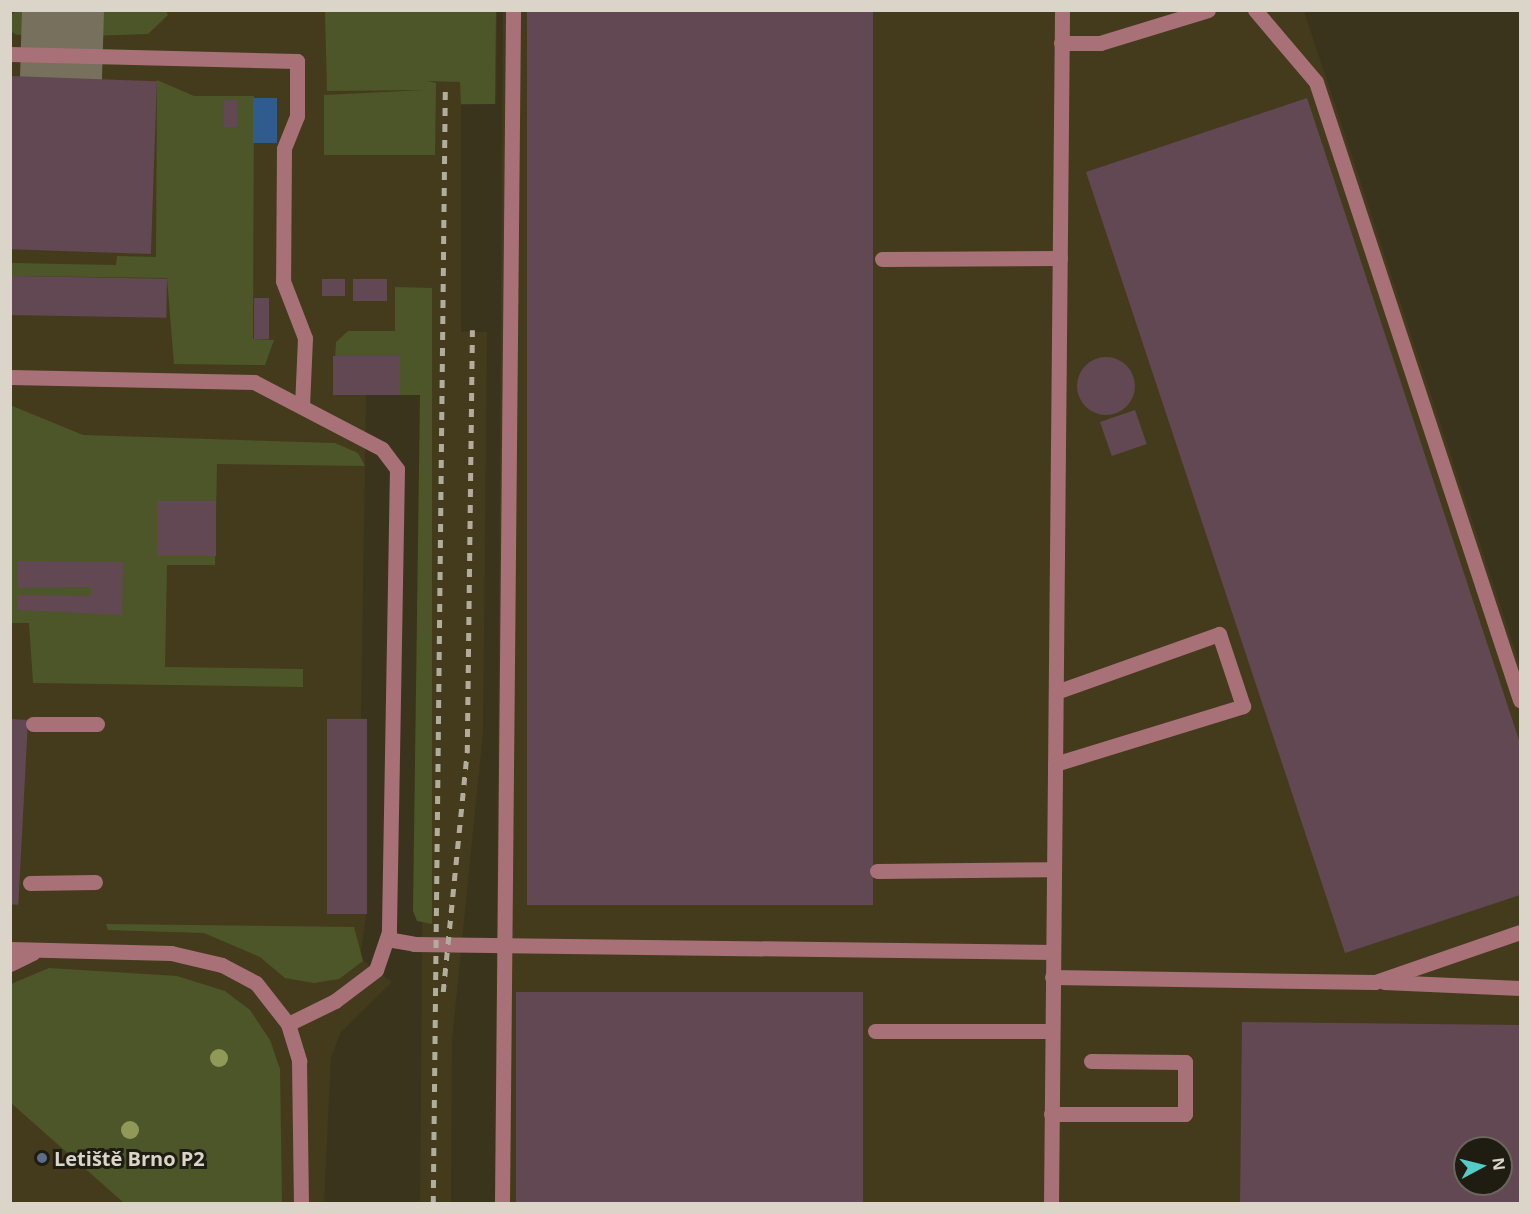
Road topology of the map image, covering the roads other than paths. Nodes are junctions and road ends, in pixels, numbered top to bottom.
1 (513, 10) edge
2 (1062, 10) edge
3 (1208, 10) edge
4 (1255, 10) edge
5 (1061, 43) junction
6 (10, 54) edge
7 (1060, 258) junction
8 (882, 259) dead end
9 (10, 376) edge
10 (302, 406) junction
11 (1056, 692) junction
12 (1521, 700) edge
13 (33, 724) dead end
14 (96, 724) dead end
15 (1055, 764) junction
16 (1054, 869) junction
17 (877, 871) dead end
18 (94, 882) dead end
19 (30, 883) dead end
20 (1521, 932) edge
21 (387, 939) junction
22 (505, 942) junction
23 (10, 949) edge
24 (41, 949) junction
25 (1053, 952) junction
26 (10, 964) edge
27 (1052, 976) junction
28 (1375, 982) junction
29 (1521, 988) edge
30 (288, 1024) junction
31 (874, 1031) dead end
32 (1052, 1031) junction
33 (1091, 1061) dead end
34 (1051, 1114) junction
35 (301, 1203) edge
36 (502, 1203) edge
37 (1051, 1203) edge

1 - 22 street
2 - 5 street
3 - 5 street
4 - 12 street
5 - 7 street
6 - 10 street
7 - 8 street
7 - 11 street
9 - 10 street
10 - 21 street
11 - 15 street
11 - 15 street
13 - 14 street
15 - 16 street
16 - 17 street
16 - 25 street
18 - 19 street
20 - 28 street
21 - 22 street
21 - 30 street
22 - 25 street
22 - 36 street
23 - 24 street
24 - 26 street
24 - 30 street
25 - 27 street
27 - 28 street
27 - 32 street
28 - 29 street
30 - 35 street
31 - 32 street
32 - 34 street
33 - 34 street
34 - 37 street

